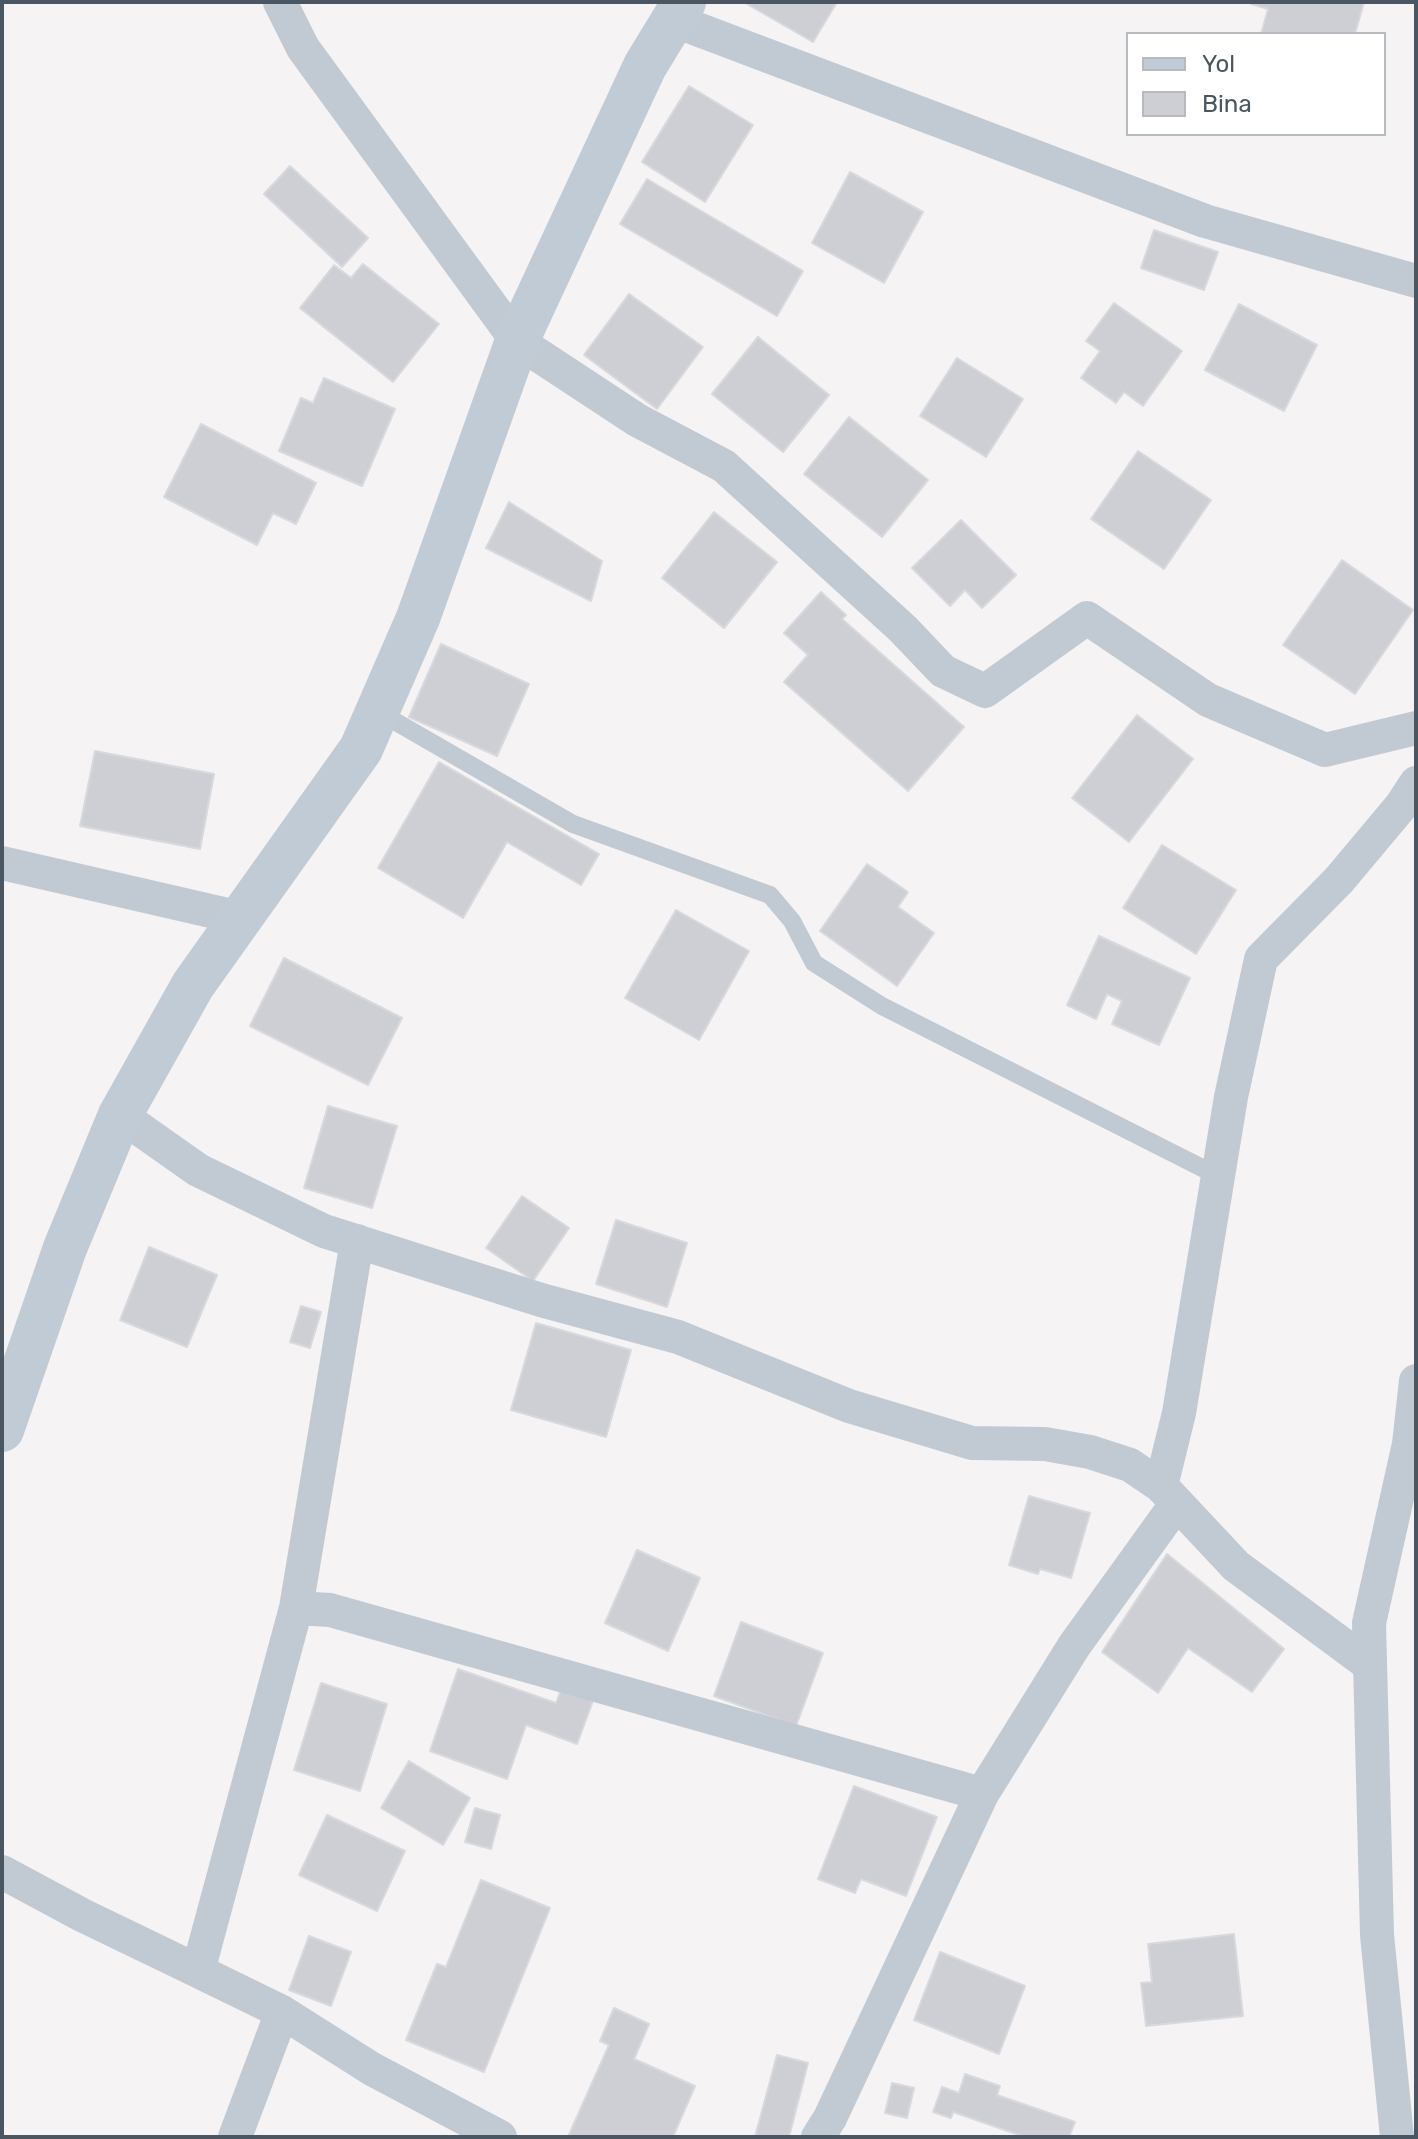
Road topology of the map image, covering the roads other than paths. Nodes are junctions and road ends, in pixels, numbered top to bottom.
1 (280, 2) edge
2 (678, 11) edge
3 (1416, 281) edge
4 (517, 341) junction
5 (377, 711) junction
6 (1416, 728) edge
7 (1416, 783) edge
8 (2, 863) edge
9 (241, 918) junction
10 (120, 1115) junction
11 (1218, 1176) junction
12 (357, 1241) junction
13 (1416, 1381) edge
14 (2, 1430) edge
15 (1169, 1495) junction
16 (296, 1608) junction
17 (1370, 1665) junction
18 (982, 1794) junction
19 (2, 1872) edge
20 (198, 1971) junction
21 (282, 2012) junction
22 (235, 2137) edge
23 (500, 2137) edge
24 (818, 2137) edge
25 (1397, 2137) edge

1 - 4 street
2 - 3 street
2 - 4 street
4 - 5 street
4 - 6 street
5 - 9 street
5 - 11 lane
7 - 11 street
8 - 9 street
9 - 10 street
10 - 12 street
10 - 14 street
11 - 15 street
12 - 15 street
12 - 16 street
13 - 17 street
15 - 17 street
15 - 18 street
16 - 18 street
16 - 20 street
17 - 25 street
18 - 24 street
19 - 20 street
20 - 21 street
21 - 22 street
21 - 23 street

